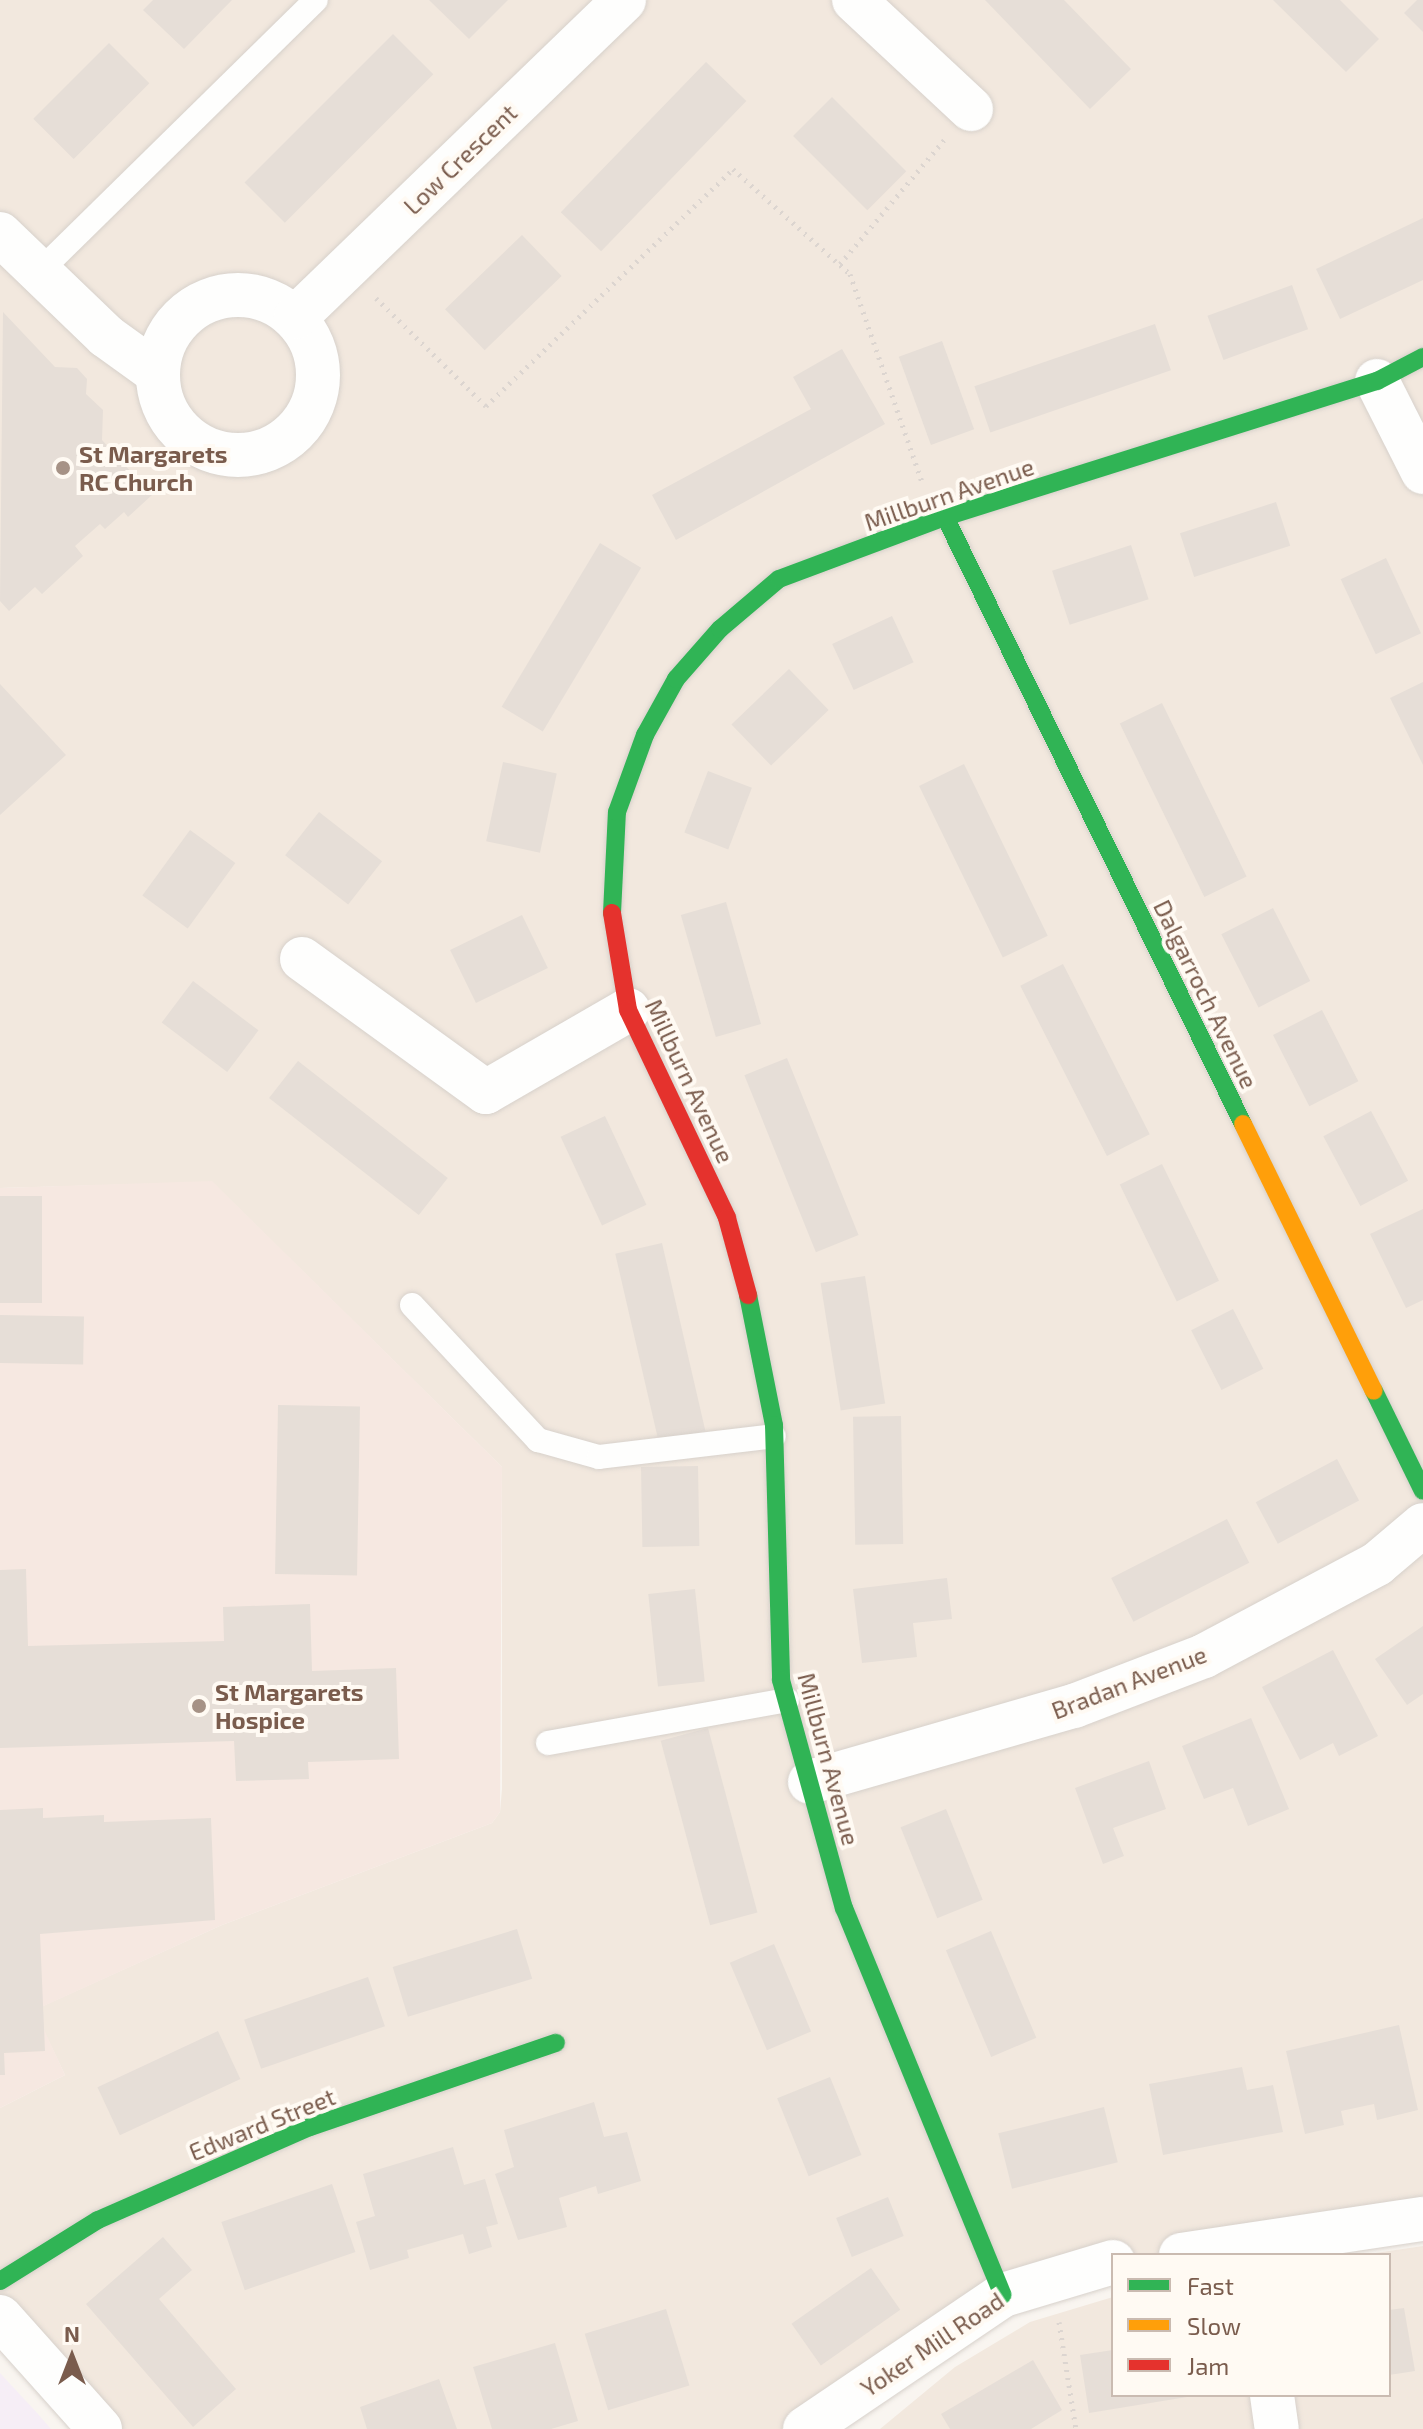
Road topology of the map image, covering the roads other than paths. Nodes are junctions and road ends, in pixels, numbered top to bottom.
1 (316, 0) edge
2 (624, 0) edge
3 (854, 0) edge
4 (971, 109) road end
5 (0, 234) edge
6 (39, 272) junction
7 (296, 317) junction
8 (1423, 357) edge
9 (156, 372) junction
10 (1377, 381) junction
11 (1423, 472) edge
12 (940, 519) junction
13 (302, 959) dead end
14 (628, 1010) junction
15 (412, 1305) dead end
16 (774, 1436) junction
17 (1423, 1491) edge
18 (1423, 1525) edge
19 (787, 1700) junction
20 (548, 1743) dead end
21 (810, 1782) junction
22 (556, 2043) dead end
23 (1423, 2219) edge
24 (1251, 2252) edge
25 (1228, 2253) edge
26 (1111, 2262) edge
27 (0, 2281) edge
28 (1003, 2295) junction
29 (0, 2317) edge
30 (1272, 2397) edge
31 (100, 2429) edge
32 (805, 2429) edge
33 (1277, 2429) edge

1 - 6 lane
2 - 7 street, Low Crescent
3 - 4 street
5 - 6 street
6 - 9 street
7 - 9 street
7 - 9 street
8 - 10 street, Millburn Avenue
10 - 11 street
10 - 12 street, Millburn Avenue
12 - 14 street, Millburn Avenue
12 - 17 street, Dalgarroch Avenue
13 - 14 street
14 - 16 street, Millburn Avenue
15 - 16 lane
16 - 19 street, Millburn Avenue
18 - 21 street, Bradan Avenue
19 - 20 lane
19 - 21 street, Millburn Avenue
21 - 28 street, Millburn Avenue
22 - 27 street, Edward Street
23 - 24 street
24 - 25 street
26 - 28 street, Yoker Mill Road
28 - 32 street, Yoker Mill Road
29 - 31 street
30 - 33 street

